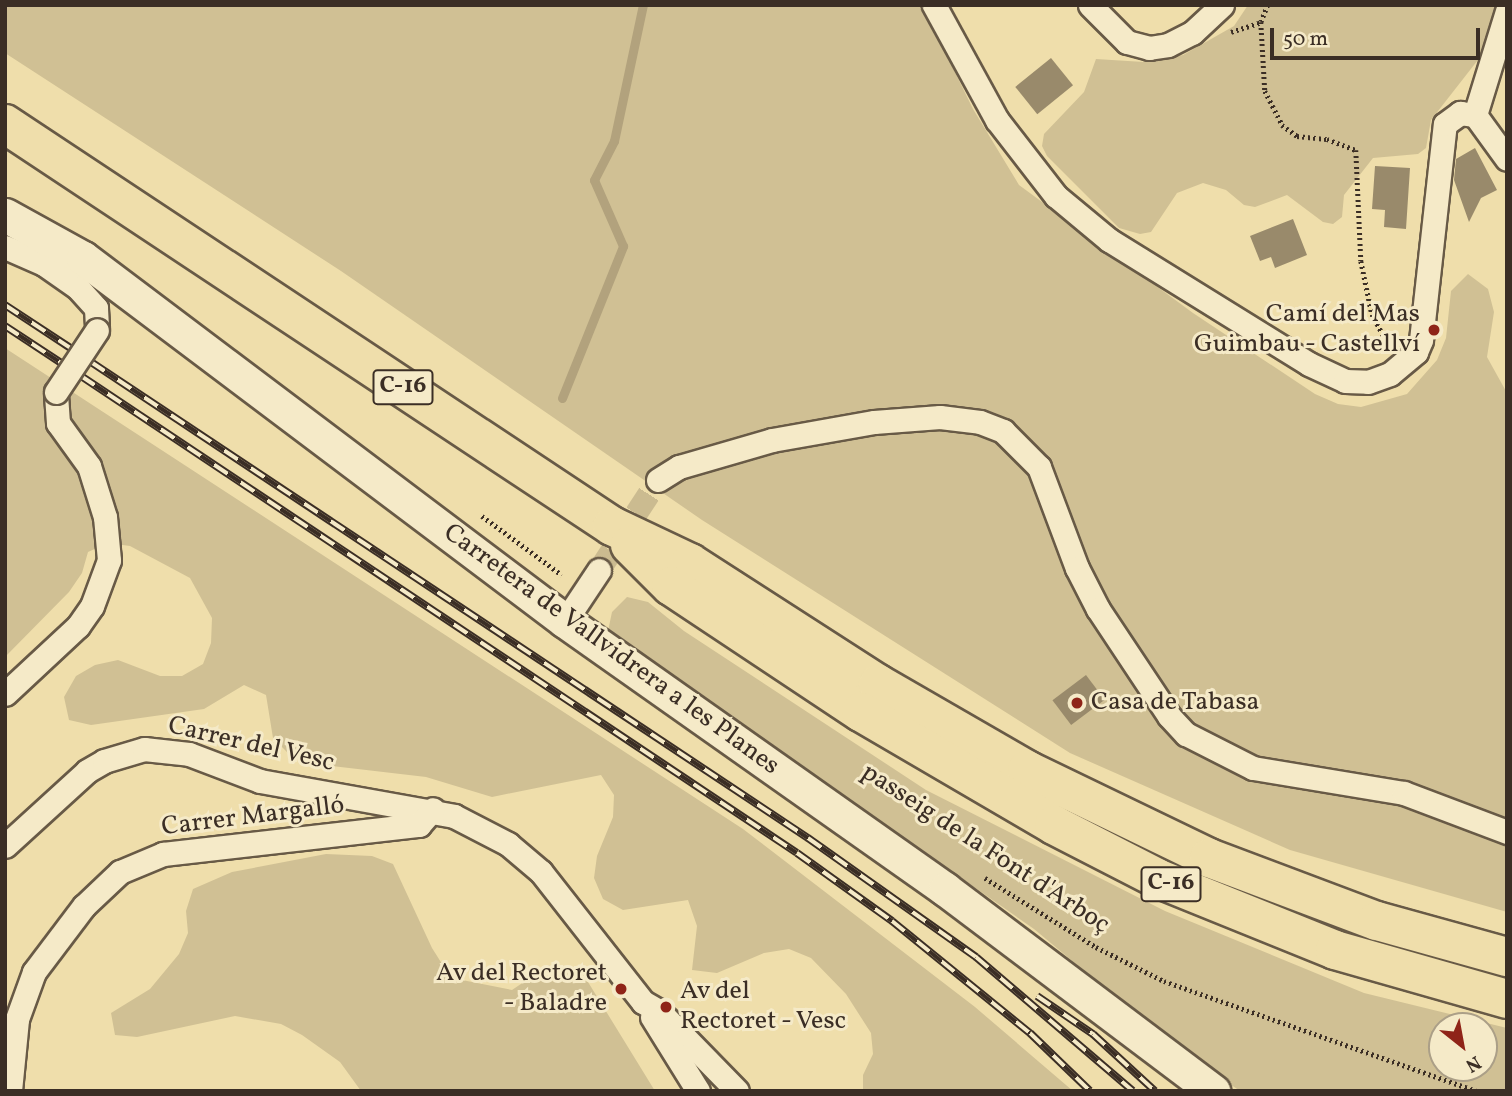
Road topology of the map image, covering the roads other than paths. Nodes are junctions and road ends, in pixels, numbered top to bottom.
1 (934, 5) edge
2 (1090, 5) edge
3 (1222, 5) edge
4 (1507, 11) edge
5 (1475, 115) junction
6 (5, 124) edge
7 (1507, 159) edge
8 (5, 215) edge
9 (5, 247) edge
10 (658, 480) tunnel mouth
11 (599, 570) tunnel mouth
12 (565, 621) junction
13 (5, 694) edge
14 (870, 698) junction
15 (433, 810) junction
16 (1507, 832) edge
17 (5, 846) edge
18 (1507, 957) edge
19 (1507, 999) edge
20 (643, 1002) junction
21 (10, 1091) edge
22 (698, 1091) edge
23 (737, 1091) edge
24 (1213, 1091) edge

1 - 5 street
2 - 3 street
4 - 5 street
5 - 7 street
6 - 14 highway, C-16
8 - 12 main road, Carretera de Vallvidrera a les Planes
9 - 13 street, bridge
10 - 16 street
11 - 12 street
12 - 24 main road, Carretera de Vallvidrera a les Planes
14 - 18 highway, C-16
14 - 19 highway, C-16
15 - 17 street, Carrer del Vesc
15 - 20 street, Carrer del Vesc
15 - 21 street, Carrer Margalló
20 - 22 street
20 - 23 street

